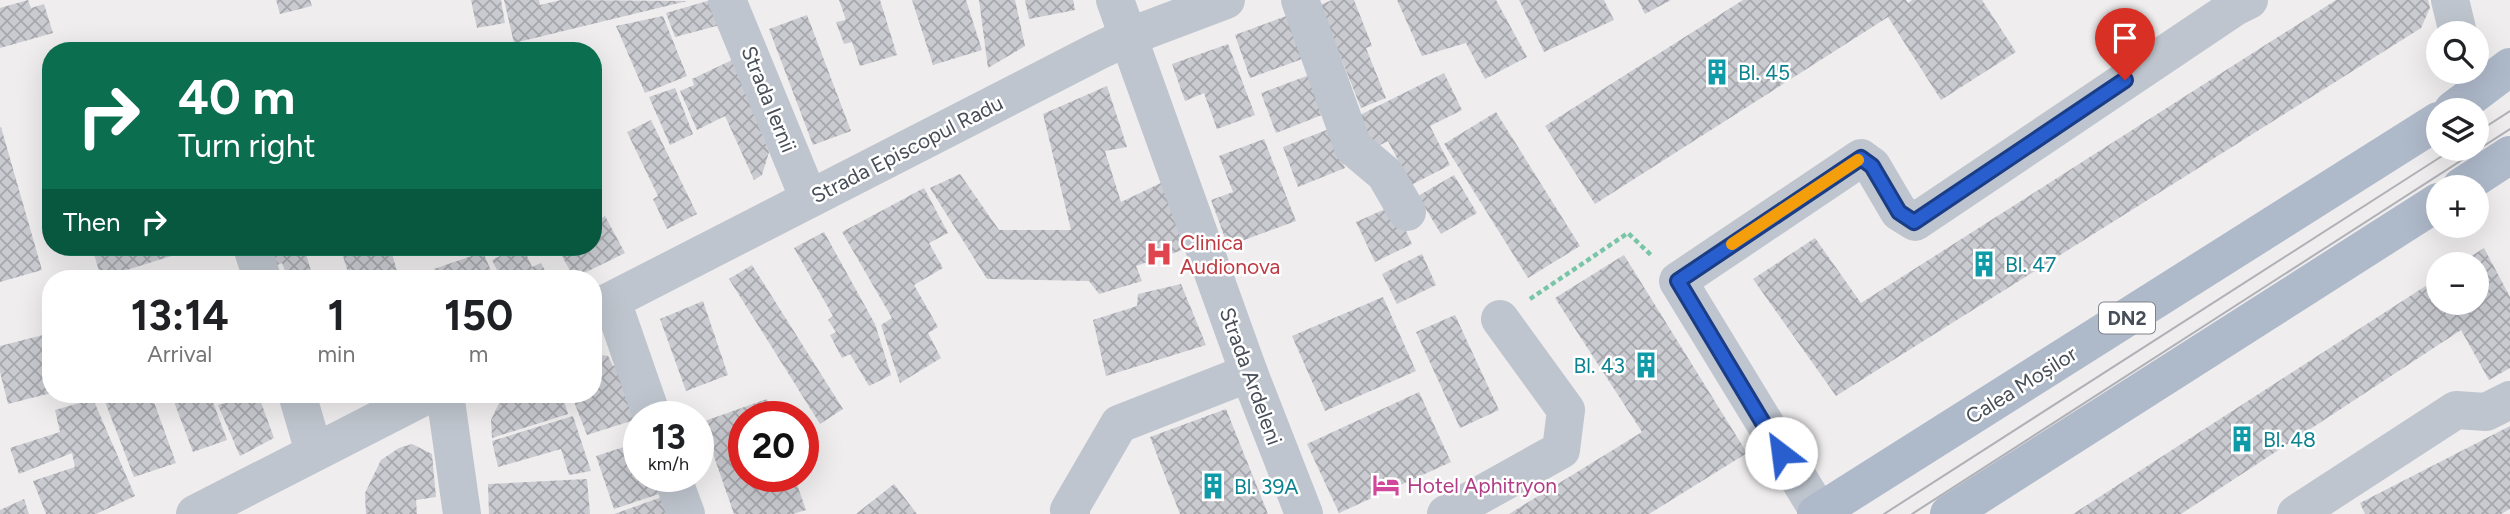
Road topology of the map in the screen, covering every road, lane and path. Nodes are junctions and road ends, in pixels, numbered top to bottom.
1 (727, 0) edge
2 (1115, 0) edge
3 (1226, 0) edge
4 (1300, 0) edge
5 (2249, 0) edge
6 (2450, 0) edge
7 (2455, 21) edge
8 (1128, 37) junction
9 (2510, 67) edge
10 (2465, 93) edge
11 (2426, 129) edge
12 (2509, 158) edge
13 (2481, 175) edge
14 (808, 199) junction
15 (2426, 210) edge
16 (1407, 212) dead end
17 (1678, 281) junction
18 (602, 306) edge
19 (1500, 319) joint
20 (1249, 373) junction
21 (2510, 400) edge
22 (645, 401) edge
23 (300, 403) edge
24 (411, 403) edge
25 (446, 403) edge
26 (314, 452) junction
27 (678, 492) edge
28 (1068, 513) edge
29 (1817, 513) edge
30 (195, 514) edge
31 (462, 514) edge
32 (686, 514) edge
33 (1304, 514) edge
34 (1446, 514) edge
35 (1949, 514) edge
36 (2296, 514) edge

1 - 14 street, Strada Iernii
2 - 8 street, Strada Ardeleni
3 - 8 street, Strada Episcopul Radu
4 - 16 street
5 - 17 street
6 - 7 street
8 - 14 street, Strada Episcopul Radu
8 - 20 street, Strada Ardeleni
9 - 10 main road
11 - 29 main road, Calea Moșilor / DN2
12 - 13 main road
14 - 18 street, Strada Episcopul Radu
15 - 35 main road
17 - 19 path
17 - 29 street
18 - 22 street
19 - 34 street
20 - 28 street
20 - 33 street, Strada Ardeleni
21 - 36 street
23 - 26 street
24 - 26 street
25 - 31 street
26 - 30 street
27 - 32 street

